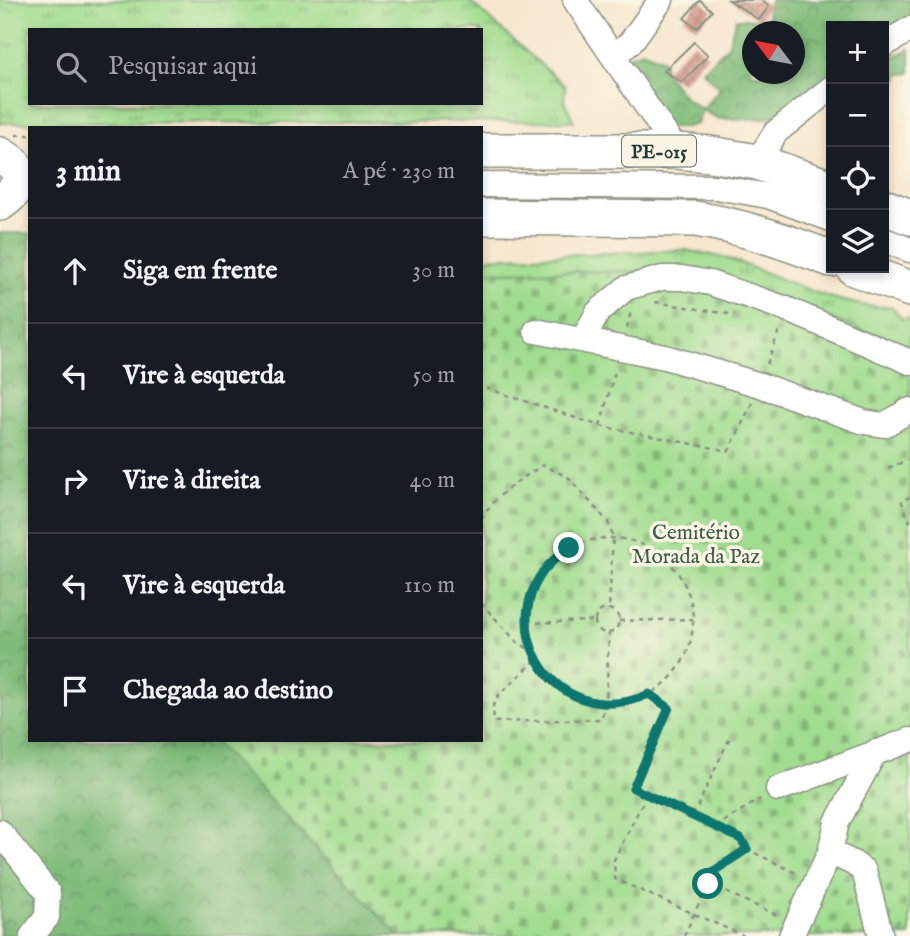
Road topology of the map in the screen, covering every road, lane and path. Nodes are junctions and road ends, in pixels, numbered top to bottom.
1 (575, 0) edge
2 (661, 0) edge
3 (910, 29) edge
4 (889, 42) edge
5 (613, 56) junction
6 (826, 92) edge
7 (483, 151) edge
8 (677, 151) junction
9 (757, 162) junction
10 (483, 185) edge
11 (826, 185) edge
12 (889, 209) edge
13 (0, 214) edge
14 (28, 214) edge
15 (483, 216) edge
16 (910, 216) edge
17 (826, 217) edge
18 (889, 242) edge
19 (910, 250) edge
20 (826, 257) edge
21 (868, 273) edge
22 (626, 288) junction
23 (910, 289) edge
24 (741, 316) dead end
25 (536, 331) dead end
26 (583, 340) junction
27 (910, 362) edge
28 (486, 388) dead end
29 (910, 410) edge
30 (729, 451) dead end
31 (910, 459) edge
32 (888, 468) dead end
33 (910, 497) edge
34 (483, 516) edge
35 (910, 522) edge
36 (612, 537) junction
37 (483, 605) edge
38 (608, 608) junction
39 (693, 619) junction
40 (594, 621) junction
41 (620, 621) junction
42 (527, 623) junction
43 (609, 634) junction
44 (532, 651) junction
45 (536, 660) junction
46 (649, 694) junction
47 (606, 704) junction
48 (732, 735) dead end
49 (910, 740) edge
50 (875, 752) junction
51 (778, 789) joint
52 (647, 794) junction
53 (693, 816) junction
54 (715, 827) junction
55 (0, 832) edge
56 (747, 849) junction
57 (830, 852) junction
58 (802, 876) dead end
59 (708, 884) junction
60 (694, 914) junction
61 (788, 927) edge
62 (32, 936) edge
63 (684, 936) edge
64 (744, 936) edge
65 (881, 936) edge

1 - 5 street
2 - 5 street
3 - 4 street
5 - 8 street
6 - 9 street
7 - 8 highway, PE-015
8 - 9 highway, PE-015
9 - 11 highway, PE-015
10 - 17 street
12 - 16 highway
13 - 14 highway
15 - 20 highway
18 - 19 street
21 - 23 highway
22 - 24 path
22 - 26 street
22 - 27 street
25 - 26 street
26 - 29 street
28 - 30 path
31 - 32 path
33 - 35 path
34 - 36 path
36 - 38 path
36 - 39 path
36 - 42 path
37 - 44 path
38 - 40 path
38 - 41 path
39 - 41 path
39 - 46 path
40 - 42 path
40 - 43 path
41 - 43 path
42 - 44 path
43 - 47 path
44 - 45 path
45 - 47 path
45 - 47 path
46 - 47 path
46 - 52 path
48 - 53 path
49 - 50 street
50 - 51 street
50 - 57 street
51 - 54 path
52 - 53 path
52 - 60 path
53 - 54 path
54 - 56 path
55 - 62 street
56 - 58 path
56 - 59 path
57 - 61 street
57 - 65 street
59 - 60 path
59 - 61 path
60 - 63 path
60 - 64 path

